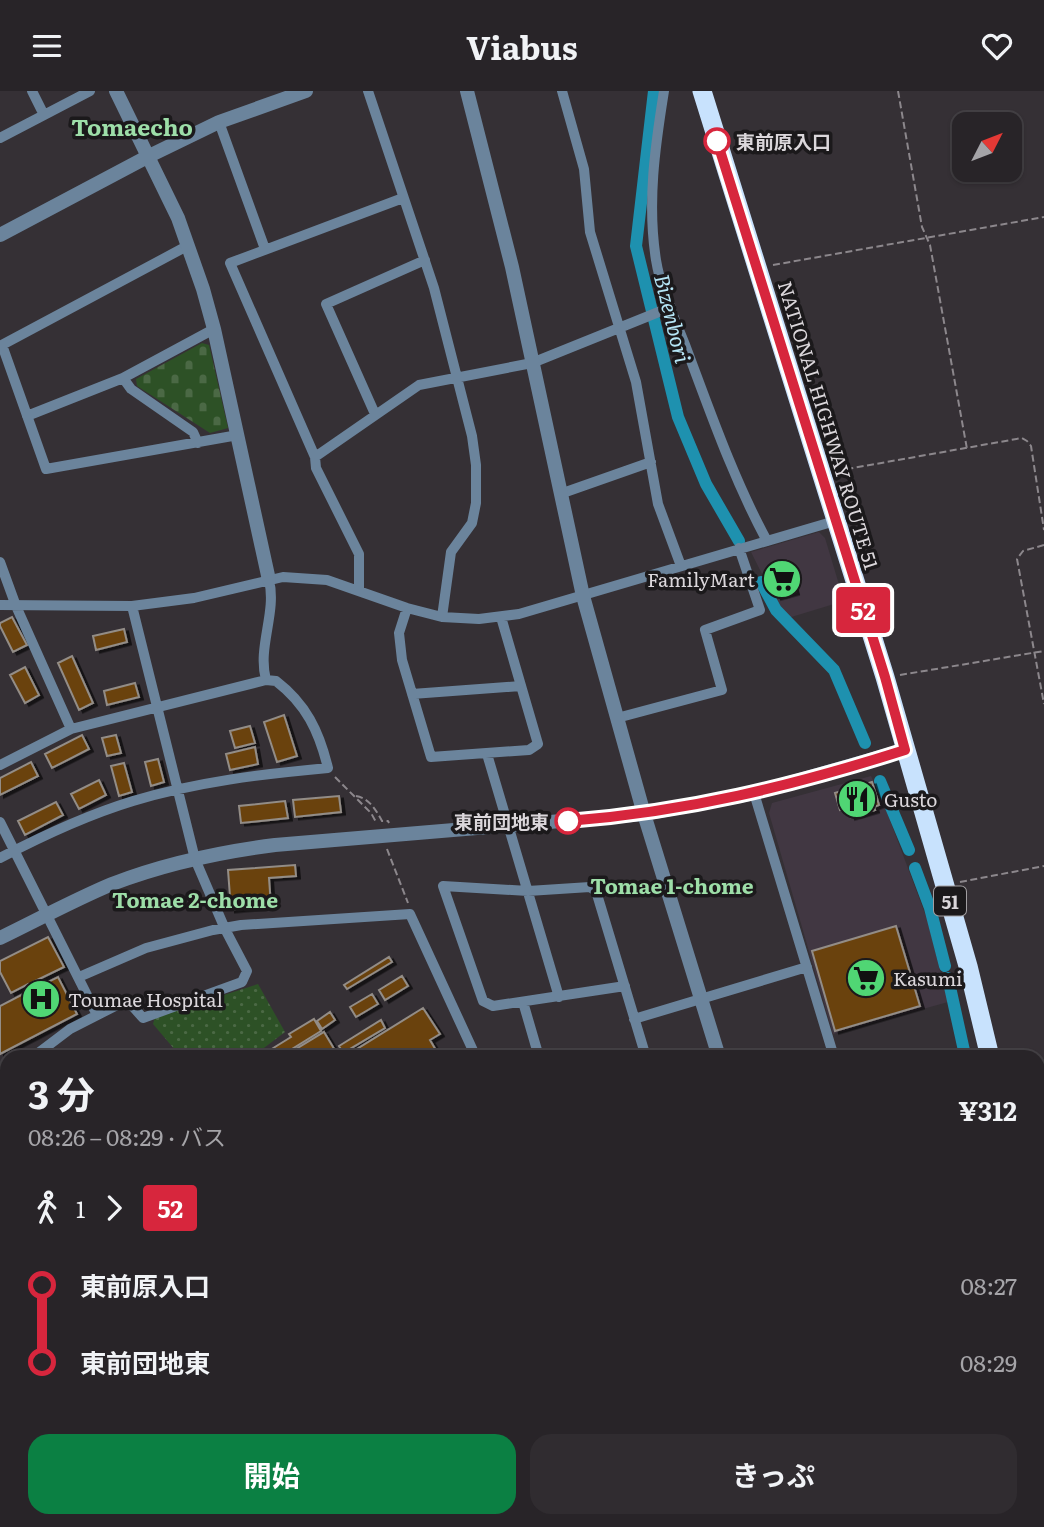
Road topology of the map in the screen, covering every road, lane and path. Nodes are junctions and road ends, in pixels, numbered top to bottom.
1 (32, 91) edge
2 (90, 91) edge
3 (116, 91) edge
4 (306, 91) edge
5 (368, 91) edge
6 (467, 91) edge
7 (562, 91) edge
8 (664, 91) edge
9 (702, 91) edge
10 (898, 91) edge
11 (44, 115) junction
12 (219, 122) junction
13 (0, 138) edge
14 (149, 156) junction
15 (403, 198) junction
16 (1044, 217) edge
17 (0, 235) edge
18 (926, 237) junction
19 (188, 245) junction
20 (265, 249) junction
21 (425, 260) junction
22 (756, 268) junction
23 (671, 307) junction
24 (618, 327) junction
25 (215, 329) junction
26 (1, 346) edge
27 (532, 363) junction
28 (458, 376) junction
29 (123, 378) junction
30 (375, 414) junction
31 (27, 417) junction
32 (237, 435) junction
33 (198, 443) junction
34 (967, 449) junction
35 (315, 457) junction
36 (651, 462) junction
37 (820, 473) junction
38 (560, 494) junction
39 (835, 521) junction
40 (1044, 530) edge
41 (767, 541) junction
42 (1044, 545) edge
43 (739, 548) junction
44 (0, 562) edge
45 (681, 566) junction
46 (269, 580) junction
47 (359, 590) junction
48 (583, 596) junction
49 (0, 605) edge
50 (16, 606) junction
51 (132, 606) junction
52 (407, 608) junction
53 (442, 617) junction
54 (501, 617) junction
55 (1044, 650) edge
56 (1035, 652) junction
57 (885, 677) junction
58 (266, 680) junction
59 (522, 686) junction
60 (412, 694) junction
61 (1044, 704) edge
62 (157, 708) junction
63 (617, 717) junction
64 (71, 729) junction
65 (905, 750) junction
66 (487, 754) junction
67 (0, 765) edge
68 (328, 768) junction
69 (178, 790) junction
70 (754, 793) junction
71 (355, 796) junction
72 (645, 814) junction
73 (374, 818) dead end
74 (0, 822) edge
75 (507, 826) junction
76 (391, 834) junction
77 (15, 851) junction
78 (389, 854) dead end
79 (0, 858) edge
80 (195, 859) junction
81 (1044, 866) edge
82 (945, 884) junction
83 (528, 891) junction
84 (410, 914) junction
85 (47, 915) junction
86 (225, 929) junction
87 (0, 938) edge
88 (807, 967) junction
89 (79, 977) junction
90 (625, 986) junction
91 (559, 997) junction
92 (702, 999) junction
93 (523, 1002) junction
94 (97, 1015) junction
95 (634, 1019) junction
96 (42, 1050) edge
97 (473, 1050) edge
98 (537, 1050) edge
99 (644, 1050) edge
100 (717, 1050) edge
101 (832, 1050) edge
102 (988, 1050) edge

1 - 11 street
2 - 11 street
3 - 14 street
4 - 12 street
5 - 15 street
6 - 27 street
7 - 24 street
8 - 23 street
9 - 22 highway, NATIONAL HIGHWAY ROUTE 51 / 51
10 - 18 path
11 - 13 street
12 - 14 street
12 - 20 street
14 - 17 street
14 - 19 street
15 - 20 street
15 - 21 street
16 - 18 path
18 - 22 path
18 - 34 path
19 - 25 street
19 - 26 street
20 - 35 street
21 - 28 street
21 - 30 street
22 - 37 highway, NATIONAL HIGHWAY ROUTE 51 / 51
23 - 24 street
23 - 41 street
24 - 27 street
24 - 36 street
25 - 29 street
25 - 32 street
26 - 31 street
27 - 28 street
27 - 38 street
28 - 30 street
28 - 53 street
29 - 31 street
29 - 33 street
30 - 35 street
31 - 33 street
32 - 33 street
32 - 46 street
34 - 37 path
34 - 40 path
35 - 47 street
36 - 38 street
36 - 45 street
37 - 39 highway, NATIONAL HIGHWAY ROUTE 51 / 51
38 - 48 street
39 - 41 street
39 - 57 highway, NATIONAL HIGHWAY ROUTE 51 / 51
41 - 43 street
42 - 56 path
43 - 45 street
43 - 63 street
44 - 50 street
45 - 48 street
46 - 47 street
46 - 51 street
46 - 58 street
47 - 52 street
48 - 54 street
48 - 63 street
49 - 50 street
50 - 51 street
50 - 64 street
51 - 62 street
52 - 53 street
52 - 60 street
53 - 54 street
54 - 59 street
55 - 56 path
56 - 57 path
56 - 61 path
57 - 65 highway, NATIONAL HIGHWAY ROUTE 51 / 51
58 - 62 street
58 - 68 street
59 - 60 street
59 - 66 street
60 - 66 street
62 - 64 street
62 - 69 street
63 - 72 street
64 - 67 street
65 - 70 street
65 - 82 highway, NATIONAL HIGHWAY ROUTE 51 / 51
66 - 75 street
68 - 69 street
68 - 71 path
69 - 77 street
69 - 80 street
70 - 72 street
70 - 88 street
71 - 73 path
71 - 76 path
72 - 75 street
72 - 92 street
74 - 77 street
75 - 76 street
75 - 83 street
76 - 80 street
77 - 79 street
77 - 85 street
78 - 84 path
80 - 85 street
80 - 86 street
81 - 82 path
82 - 102 highway, NATIONAL HIGHWAY ROUTE 51 / 51
83 - 90 street
83 - 91 street
83 - 93 street
84 - 86 street
84 - 97 street
85 - 87 street
85 - 89 street
86 - 89 street
86 - 94 street
88 - 92 street
88 - 101 street
89 - 94 street
90 - 91 street
90 - 95 street
91 - 93 street
92 - 95 street
92 - 100 street
93 - 98 street
94 - 96 street
95 - 99 street

